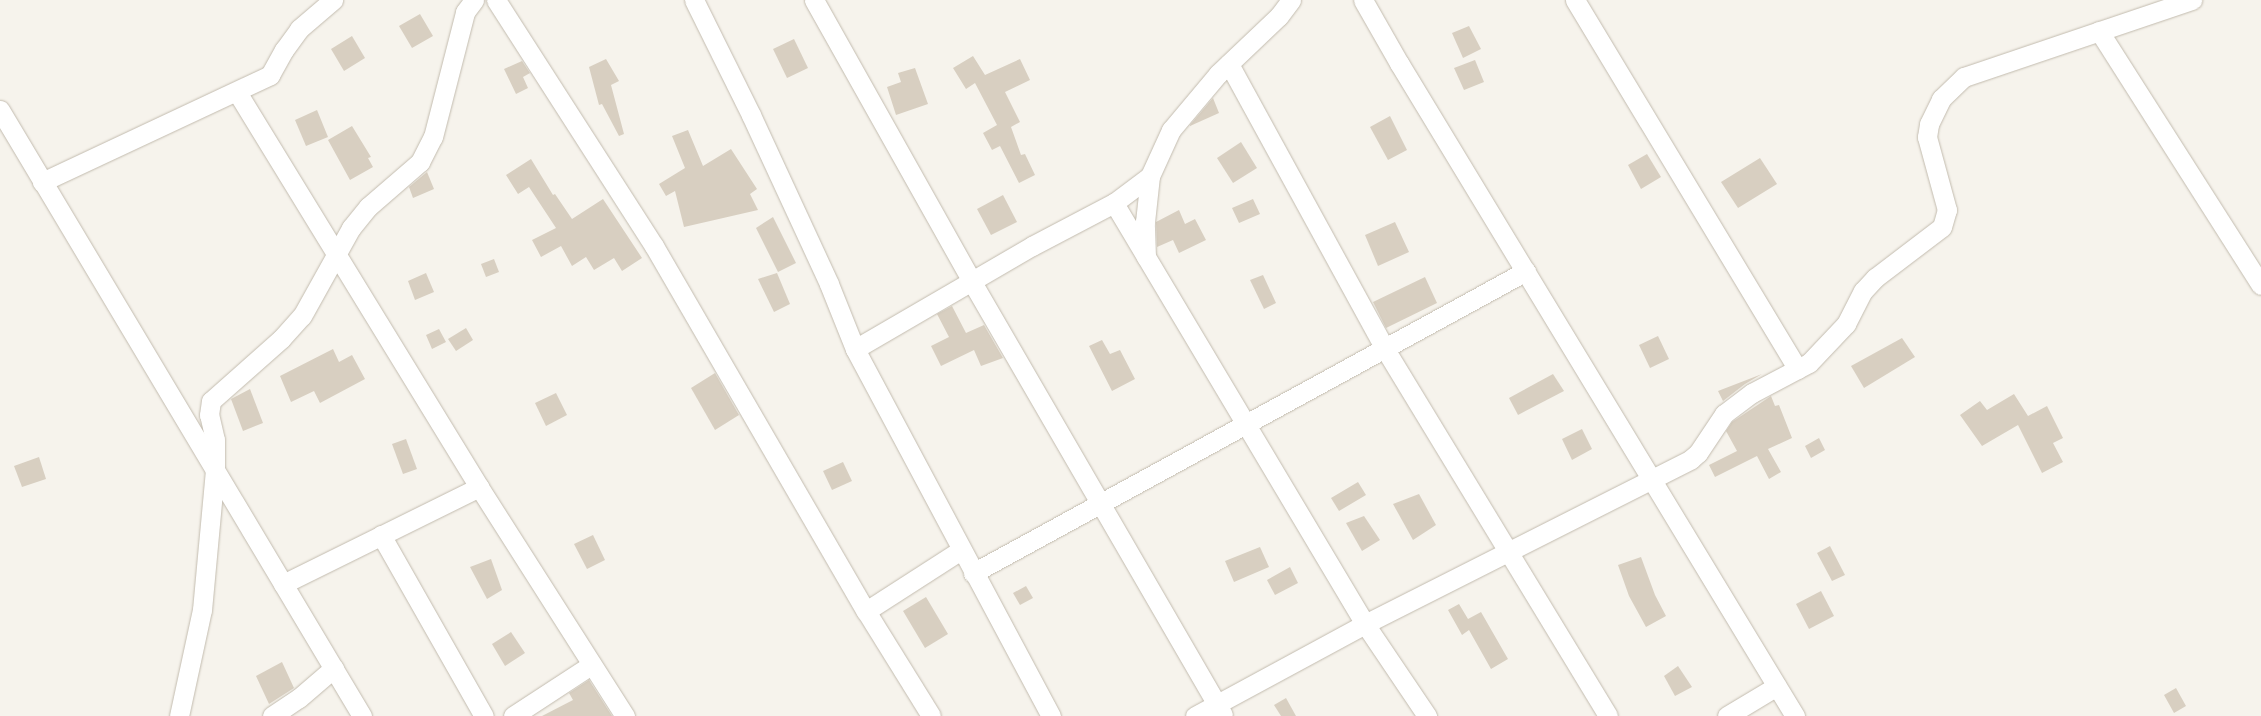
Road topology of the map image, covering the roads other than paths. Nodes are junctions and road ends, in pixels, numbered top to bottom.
1 (333, 0) edge
2 (474, 0) edge
3 (496, 0) edge
4 (694, 0) edge
5 (814, 0) edge
6 (1291, 0) edge
7 (1363, 0) edge
8 (1575, 0) edge
9 (2192, 0) edge
10 (2099, 31) junction
11 (1229, 64) junction
12 (237, 92) junction
13 (0, 110) edge
14 (1150, 176) junction
15 (42, 182) junction
16 (1114, 203) junction
17 (337, 255) junction
18 (1146, 258) junction
19 (1526, 271) junction
20 (972, 282) junction
21 (2261, 285) edge
22 (855, 349) junction
23 (1385, 349) junction
24 (1798, 369) junction
25 (1245, 424) junction
26 (215, 471) junction
27 (1651, 478) junction
28 (479, 488) junction
29 (1100, 502) junction
30 (382, 535) junction
31 (961, 550) junction
32 (1509, 553) junction
33 (973, 573) junction
34 (283, 584) junction
35 (866, 611) junction
36 (1365, 624) junction
37 (591, 665) junction
38 (334, 668) junction
39 (1777, 686) junction
40 (1221, 711) edge
41 (179, 716) edge
42 (272, 716) edge
43 (362, 716) edge
44 (484, 716) edge
45 (513, 716) edge
46 (625, 716) edge
47 (932, 716) edge
48 (1051, 716) edge
49 (1195, 716) edge
50 (1426, 716) edge
51 (1608, 716) edge
52 (1727, 716) edge
53 (1795, 716) edge

1 - 12 street
2 - 17 street
3 - 35 street
4 - 22 street
5 - 20 street
6 - 11 street
7 - 19 street
8 - 24 street
9 - 10 street
10 - 21 street
10 - 24 street
11 - 14 street
11 - 23 street
12 - 15 street
12 - 17 street
13 - 15 street
14 - 16 street
14 - 18 street
15 - 26 street
16 - 18 street
16 - 20 street
17 - 26 street
17 - 28 street
18 - 25 street
19 - 23 street
19 - 27 street
20 - 22 street
20 - 29 street
22 - 31 street
23 - 25 street
23 - 32 street
24 - 27 street
25 - 29 street
25 - 36 street
26 - 34 street
26 - 41 street
27 - 32 street
27 - 39 street
28 - 30 street
28 - 37 street
29 - 33 street
29 - 40 street
30 - 34 street
30 - 44 street
31 - 33 street
31 - 35 street
32 - 36 street
32 - 51 street
33 - 48 street
34 - 38 street
35 - 47 street
36 - 40 street
36 - 50 street
37 - 45 street
37 - 46 street
38 - 42 street
38 - 43 street
39 - 52 street
39 - 53 street
40 - 49 street

